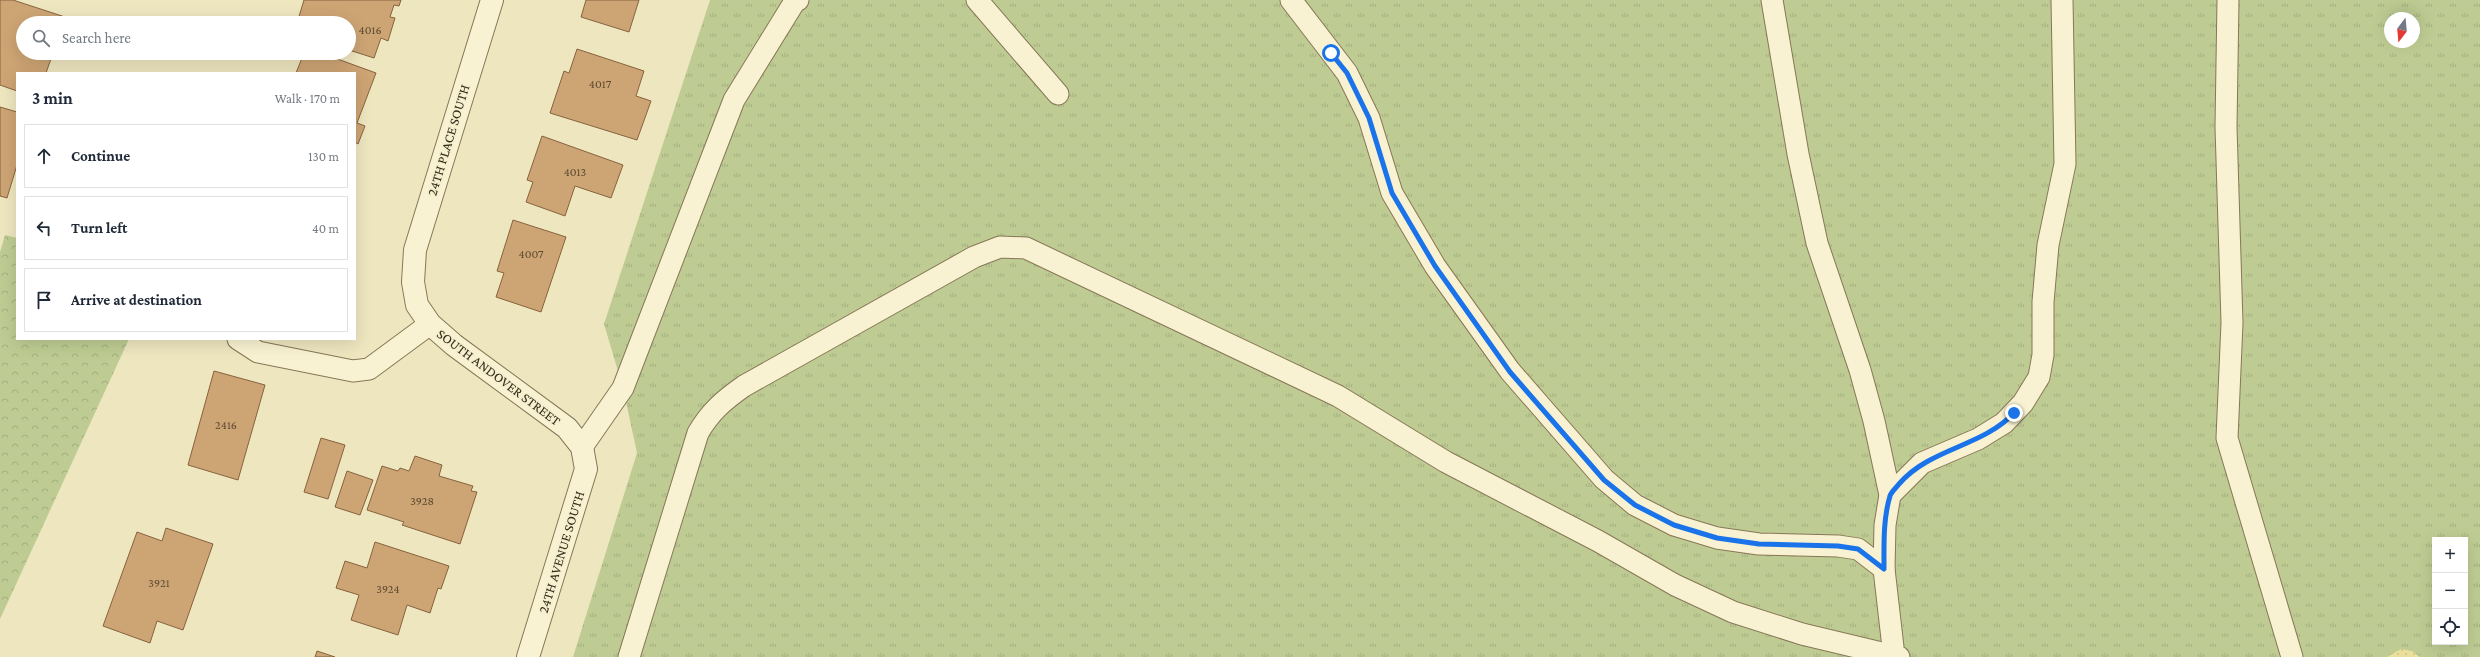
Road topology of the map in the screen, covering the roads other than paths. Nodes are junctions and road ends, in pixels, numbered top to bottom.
1 (492, 0) edge
2 (798, 0) edge
3 (977, 0) edge
4 (1291, 0) edge
5 (1772, 0) edge
6 (2062, 0) edge
7 (2228, 0) edge
8 (1058, 94) dead end
9 (413, 282) joint
10 (430, 324) junction
11 (240, 340) edge
12 (582, 447) junction
13 (1890, 495) junction
14 (1884, 569) junction
15 (1896, 656) edge
16 (528, 657) edge
17 (629, 657) edge
18 (2292, 657) edge

1 - 9 street, 24TH PLACE SOUTH
2 - 12 lane
3 - 8 lane
4 - 14 lane
5 - 13 lane
6 - 13 lane
7 - 18 lane
9 - 10 street, SOUTH ANDOVER STREET
10 - 11 lane
10 - 12 street, SOUTH ANDOVER STREET
12 - 16 street, 24TH AVENUE SOUTH
13 - 14 lane
14 - 15 lane
15 - 17 lane

